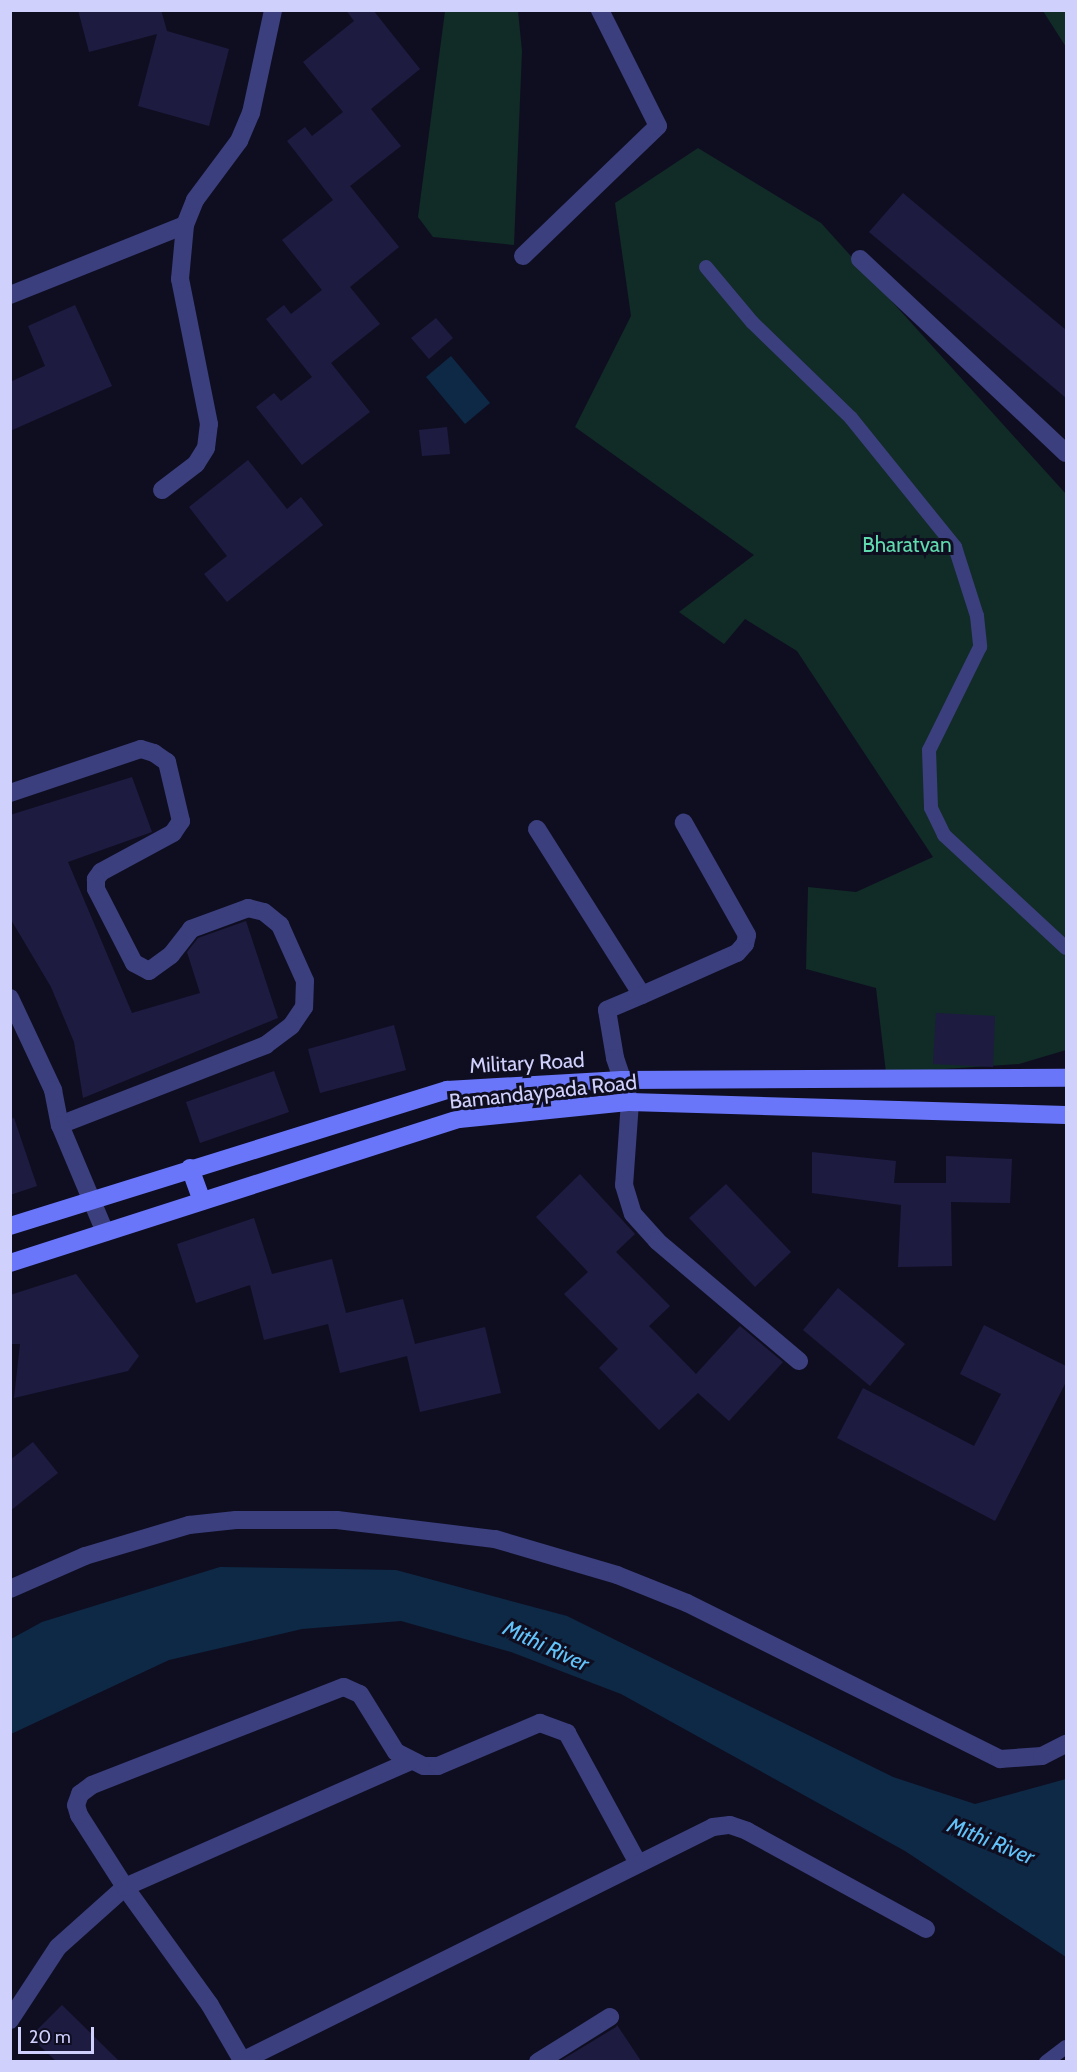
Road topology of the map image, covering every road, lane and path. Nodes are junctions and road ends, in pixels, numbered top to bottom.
1 (273, 10) edge
2 (600, 10) edge
3 (185, 225) junction
4 (523, 256) dead end
5 (860, 259) dead end
6 (706, 267) dead end
7 (10, 295) edge
8 (1066, 453) edge
9 (162, 490) dead end
10 (10, 793) edge
11 (684, 823) dead end
12 (537, 830) dead end
13 (1066, 948) edge
14 (642, 995) junction
15 (10, 998) edge
16 (16, 1030) edge
17 (769, 1078) junction
18 (1066, 1078) edge
19 (622, 1080) junction
20 (630, 1102) junction
21 (771, 1107) junction
22 (1066, 1114) edge
23 (60, 1125) junction
24 (190, 1168) junction
25 (91, 1198) junction
26 (202, 1201) junction
27 (10, 1226) edge
28 (105, 1232) junction
29 (10, 1263) edge
30 (799, 1361) dead end
31 (10, 1589) edge
32 (1066, 1744) edge
33 (409, 1762) junction
34 (638, 1863) junction
35 (125, 1887) junction
36 (926, 1929) dead end
37 (610, 2017) dead end
38 (10, 2020) edge
39 (1066, 2047) edge
40 (243, 2061) edge
41 (538, 2061) edge
42 (1046, 2061) edge

1 - 3 street
2 - 4 street
3 - 7 street
3 - 9 street
5 - 8 street
6 - 13 lane
10 - 23 street
11 - 14 street
12 - 14 street
14 - 19 street
15 - 16 street
16 - 23 street
17 - 18 street, Military Road
17 - 19 street, Military Road
17 - 21 street
19 - 20 street
19 - 24 street, Military Road
20 - 21 street, Bamandaypada Road
20 - 26 street, Bamandaypada Road
20 - 30 street
21 - 22 street, Bamandaypada Road
23 - 25 street
24 - 25 street, Military Road
24 - 26 street
25 - 27 street, Military Road
25 - 28 street
26 - 28 street, Bamandaypada Road
28 - 29 street, Bamandaypada Road
31 - 32 street
33 - 34 street
33 - 35 street
33 - 35 street
34 - 36 street
34 - 40 street
35 - 38 street
35 - 40 street
37 - 41 street
39 - 42 lane

